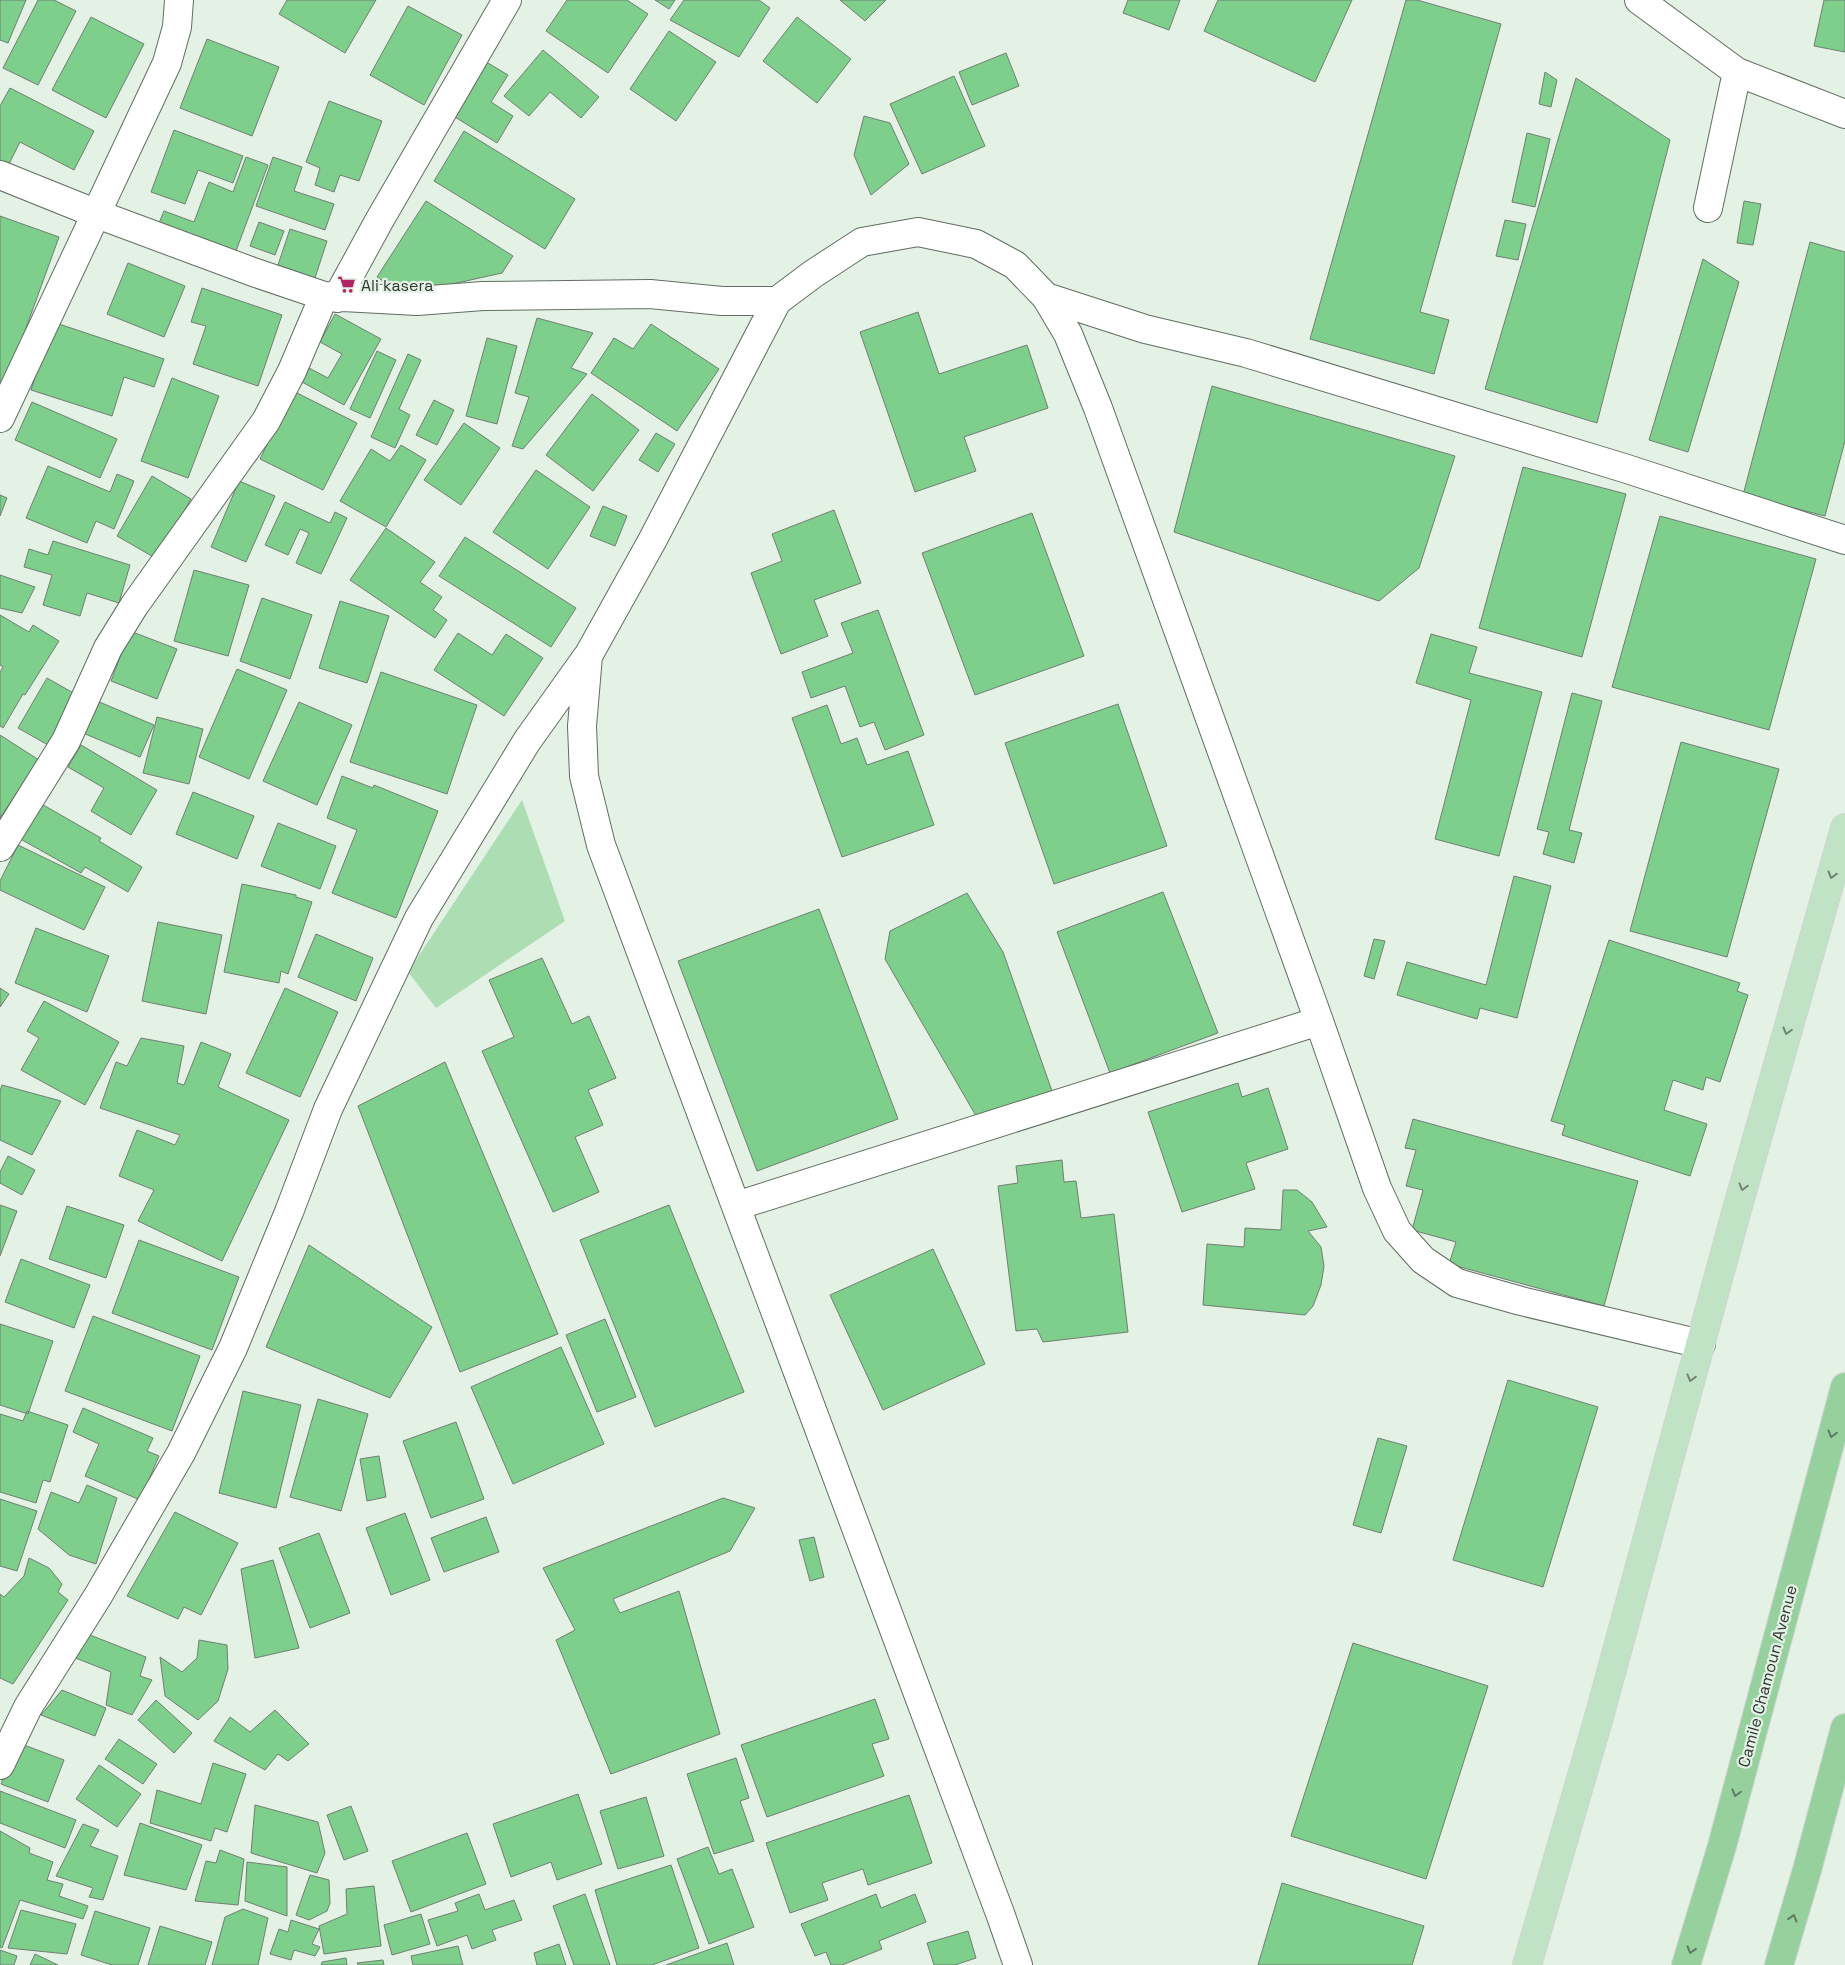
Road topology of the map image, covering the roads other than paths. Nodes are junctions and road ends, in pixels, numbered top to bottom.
1 (178, 0) edge
2 (507, 0) edge
3 (1640, 0) edge
4 (1737, 72) junction
5 (1845, 114) edge
6 (0, 175) edge
7 (1708, 208) dead end
8 (97, 214) junction
9 (1046, 296) junction
10 (331, 297) junction
11 (777, 301) junction
12 (0, 418) edge
13 (1845, 540) edge
14 (588, 656) junction
15 (1845, 828) edge
16 (0, 847) edge
17 (1319, 1021) junction
18 (736, 1206) junction
19 (1700, 1344) junction
20 (1845, 1387) edge
21 (1845, 1728) edge
22 (0, 1765) edge
23 (1018, 1965) edge
24 (1528, 1965) edge
25 (1686, 1965) edge
26 (1779, 1965) edge

1 - 8 street
2 - 10 street
3 - 4 street
4 - 5 street
4 - 7 street
6 - 8 street
8 - 10 street
8 - 12 street
9 - 11 street
9 - 13 street
9 - 17 street
10 - 11 street
10 - 16 street
11 - 14 street
14 - 18 street
14 - 22 street
15 -> 19 main road
17 - 18 street
17 - 19 street
18 - 23 street
19 -> 24 main road
20 -> 25 highway, Camile Chamoun Avenue
26 -> 21 highway

